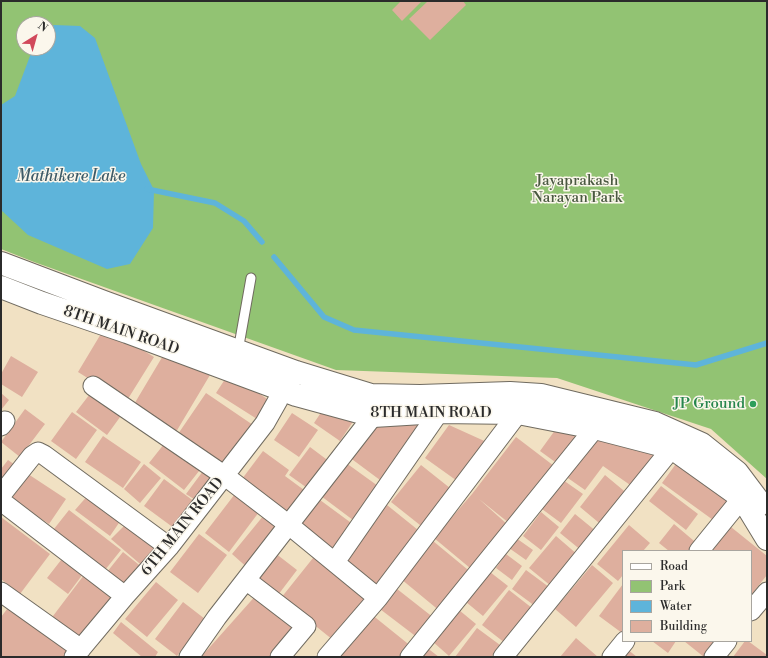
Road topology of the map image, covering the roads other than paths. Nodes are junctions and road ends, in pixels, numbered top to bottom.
1 (1, 263) edge
2 (251, 278) dead end
3 (1, 287) edge
4 (234, 361) junction
5 (93, 386) dead end
6 (280, 389) junction
7 (439, 412) junction
8 (518, 413) junction
9 (372, 416) junction
10 (595, 428) junction
11 (672, 448) junction
12 (225, 476) junction
13 (1, 495) edge
14 (742, 498) junction
15 (1, 501) edge
16 (767, 511) edge
17 (289, 525) junction
18 (767, 539) edge
19 (169, 548) junction
20 (700, 550) edge
21 (335, 562) junction
22 (246, 580) junction
23 (1, 592) edge
24 (767, 592) edge
25 (125, 596) junction
26 (378, 598) junction
27 (752, 611) edge
28 (624, 642) edge
29 (726, 642) edge
30 (77, 653) edge
31 (188, 657) edge
32 (280, 657) edge
33 (327, 657) edge
34 (410, 657) edge
35 (503, 657) edge
36 (612, 657) edge
37 (714, 657) edge

1 - 4 street
2 - 4 lane
3 - 4 street, 8TH MAIN ROAD
4 - 6 street, 8TH MAIN ROAD
4 - 16 street
5 - 12 street
6 - 9 street, 8TH MAIN ROAD
6 - 12 street, 6TH MAIN ROAD
7 - 8 street, 8TH MAIN ROAD
7 - 9 street, 8TH MAIN ROAD
7 - 21 street
8 - 10 street, 8TH MAIN ROAD
8 - 26 street
9 - 17 street
10 - 11 street, 8TH MAIN ROAD
10 - 34 street
11 - 14 street, 8TH MAIN ROAD
11 - 35 street
12 - 17 street
12 - 19 street, 6TH MAIN ROAD
13 - 19 street
14 - 18 street, 8TH MAIN ROAD
14 - 20 street
15 - 25 street
17 - 21 street
17 - 22 street
19 - 25 street, 6TH MAIN ROAD
21 - 26 street
22 - 31 street
22 - 32 street
23 - 30 street
24 - 27 street
25 - 30 street, 6TH MAIN ROAD
26 - 33 street
28 - 36 street
29 - 37 street

